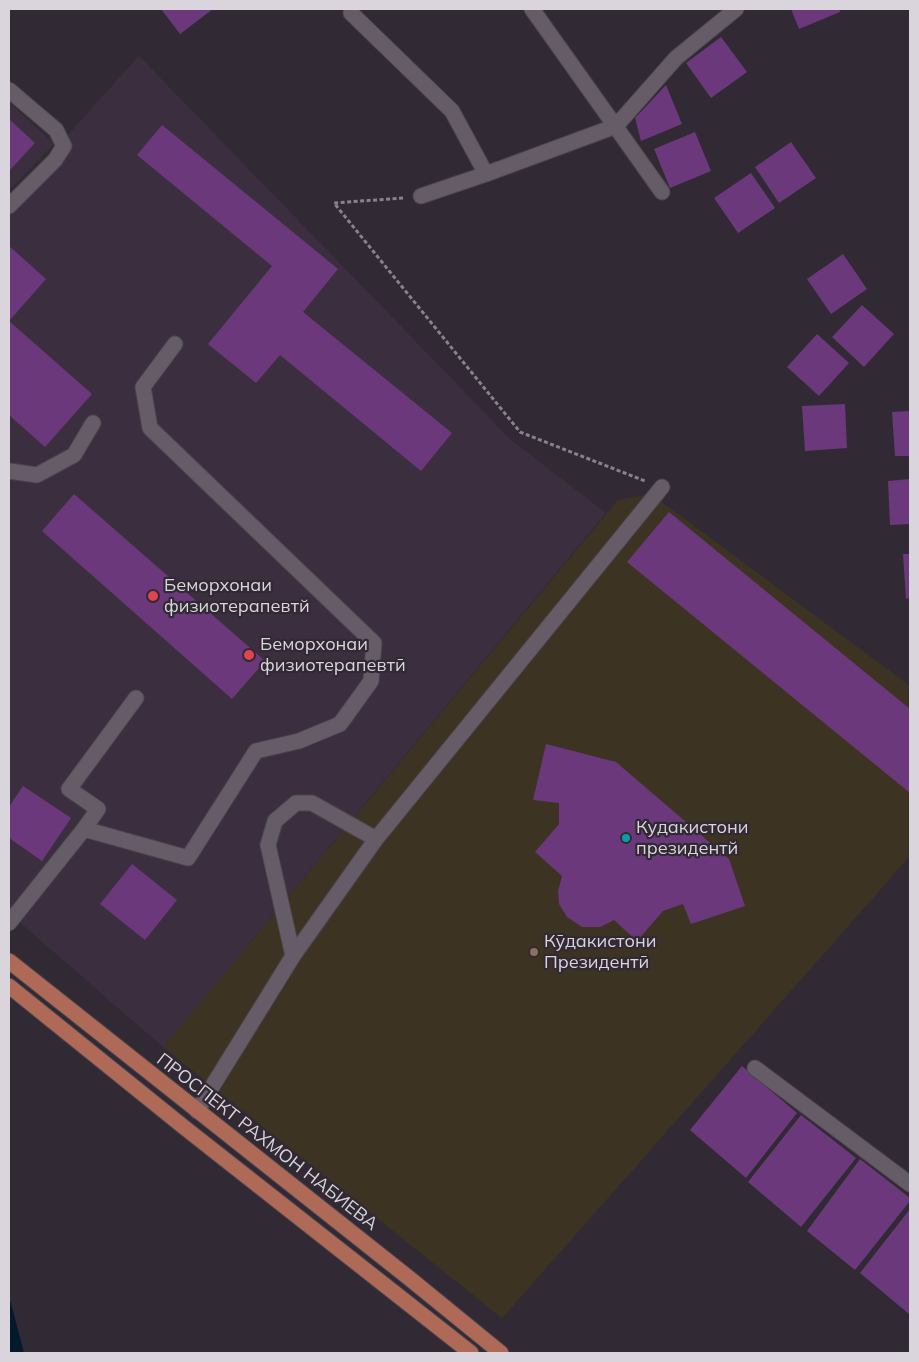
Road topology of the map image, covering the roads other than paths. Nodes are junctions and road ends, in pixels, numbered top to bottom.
1 (532, 9) edge
2 (736, 9) edge
3 (351, 13) dead end
4 (9, 90) edge
5 (616, 126) junction
6 (486, 174) junction
7 (662, 192) dead end
8 (421, 196) road end
9 (9, 206) edge
10 (175, 344) dead end
11 (93, 423) dead end
12 (9, 471) edge
13 (662, 487) road end
14 (136, 698) dead end
15 (84, 829) junction
16 (376, 839) junction
17 (9, 923) edge
18 (293, 956) junction
19 (9, 961) edge
20 (9, 986) edge
21 (755, 1068) dead end
22 (197, 1111) junction
23 (910, 1184) edge
24 (471, 1353) edge
25 (501, 1353) edge

1 - 5 street
2 - 5 street
3 - 6 street
4 - 9 street
5 - 6 street
5 - 7 street
6 - 8 street
10 - 15 street
11 - 12 street
13 - 16 street
14 - 15 street
15 - 17 street
16 - 18 street
16 - 18 street
18 - 22 street
19 - 22 main road, ПРОСПЕКТ РАХМОН НАБИЕВА
20 - 24 main road
21 - 23 street
22 - 25 main road, ПРОСПЕКТ РАХМОН НАБИЕВА

